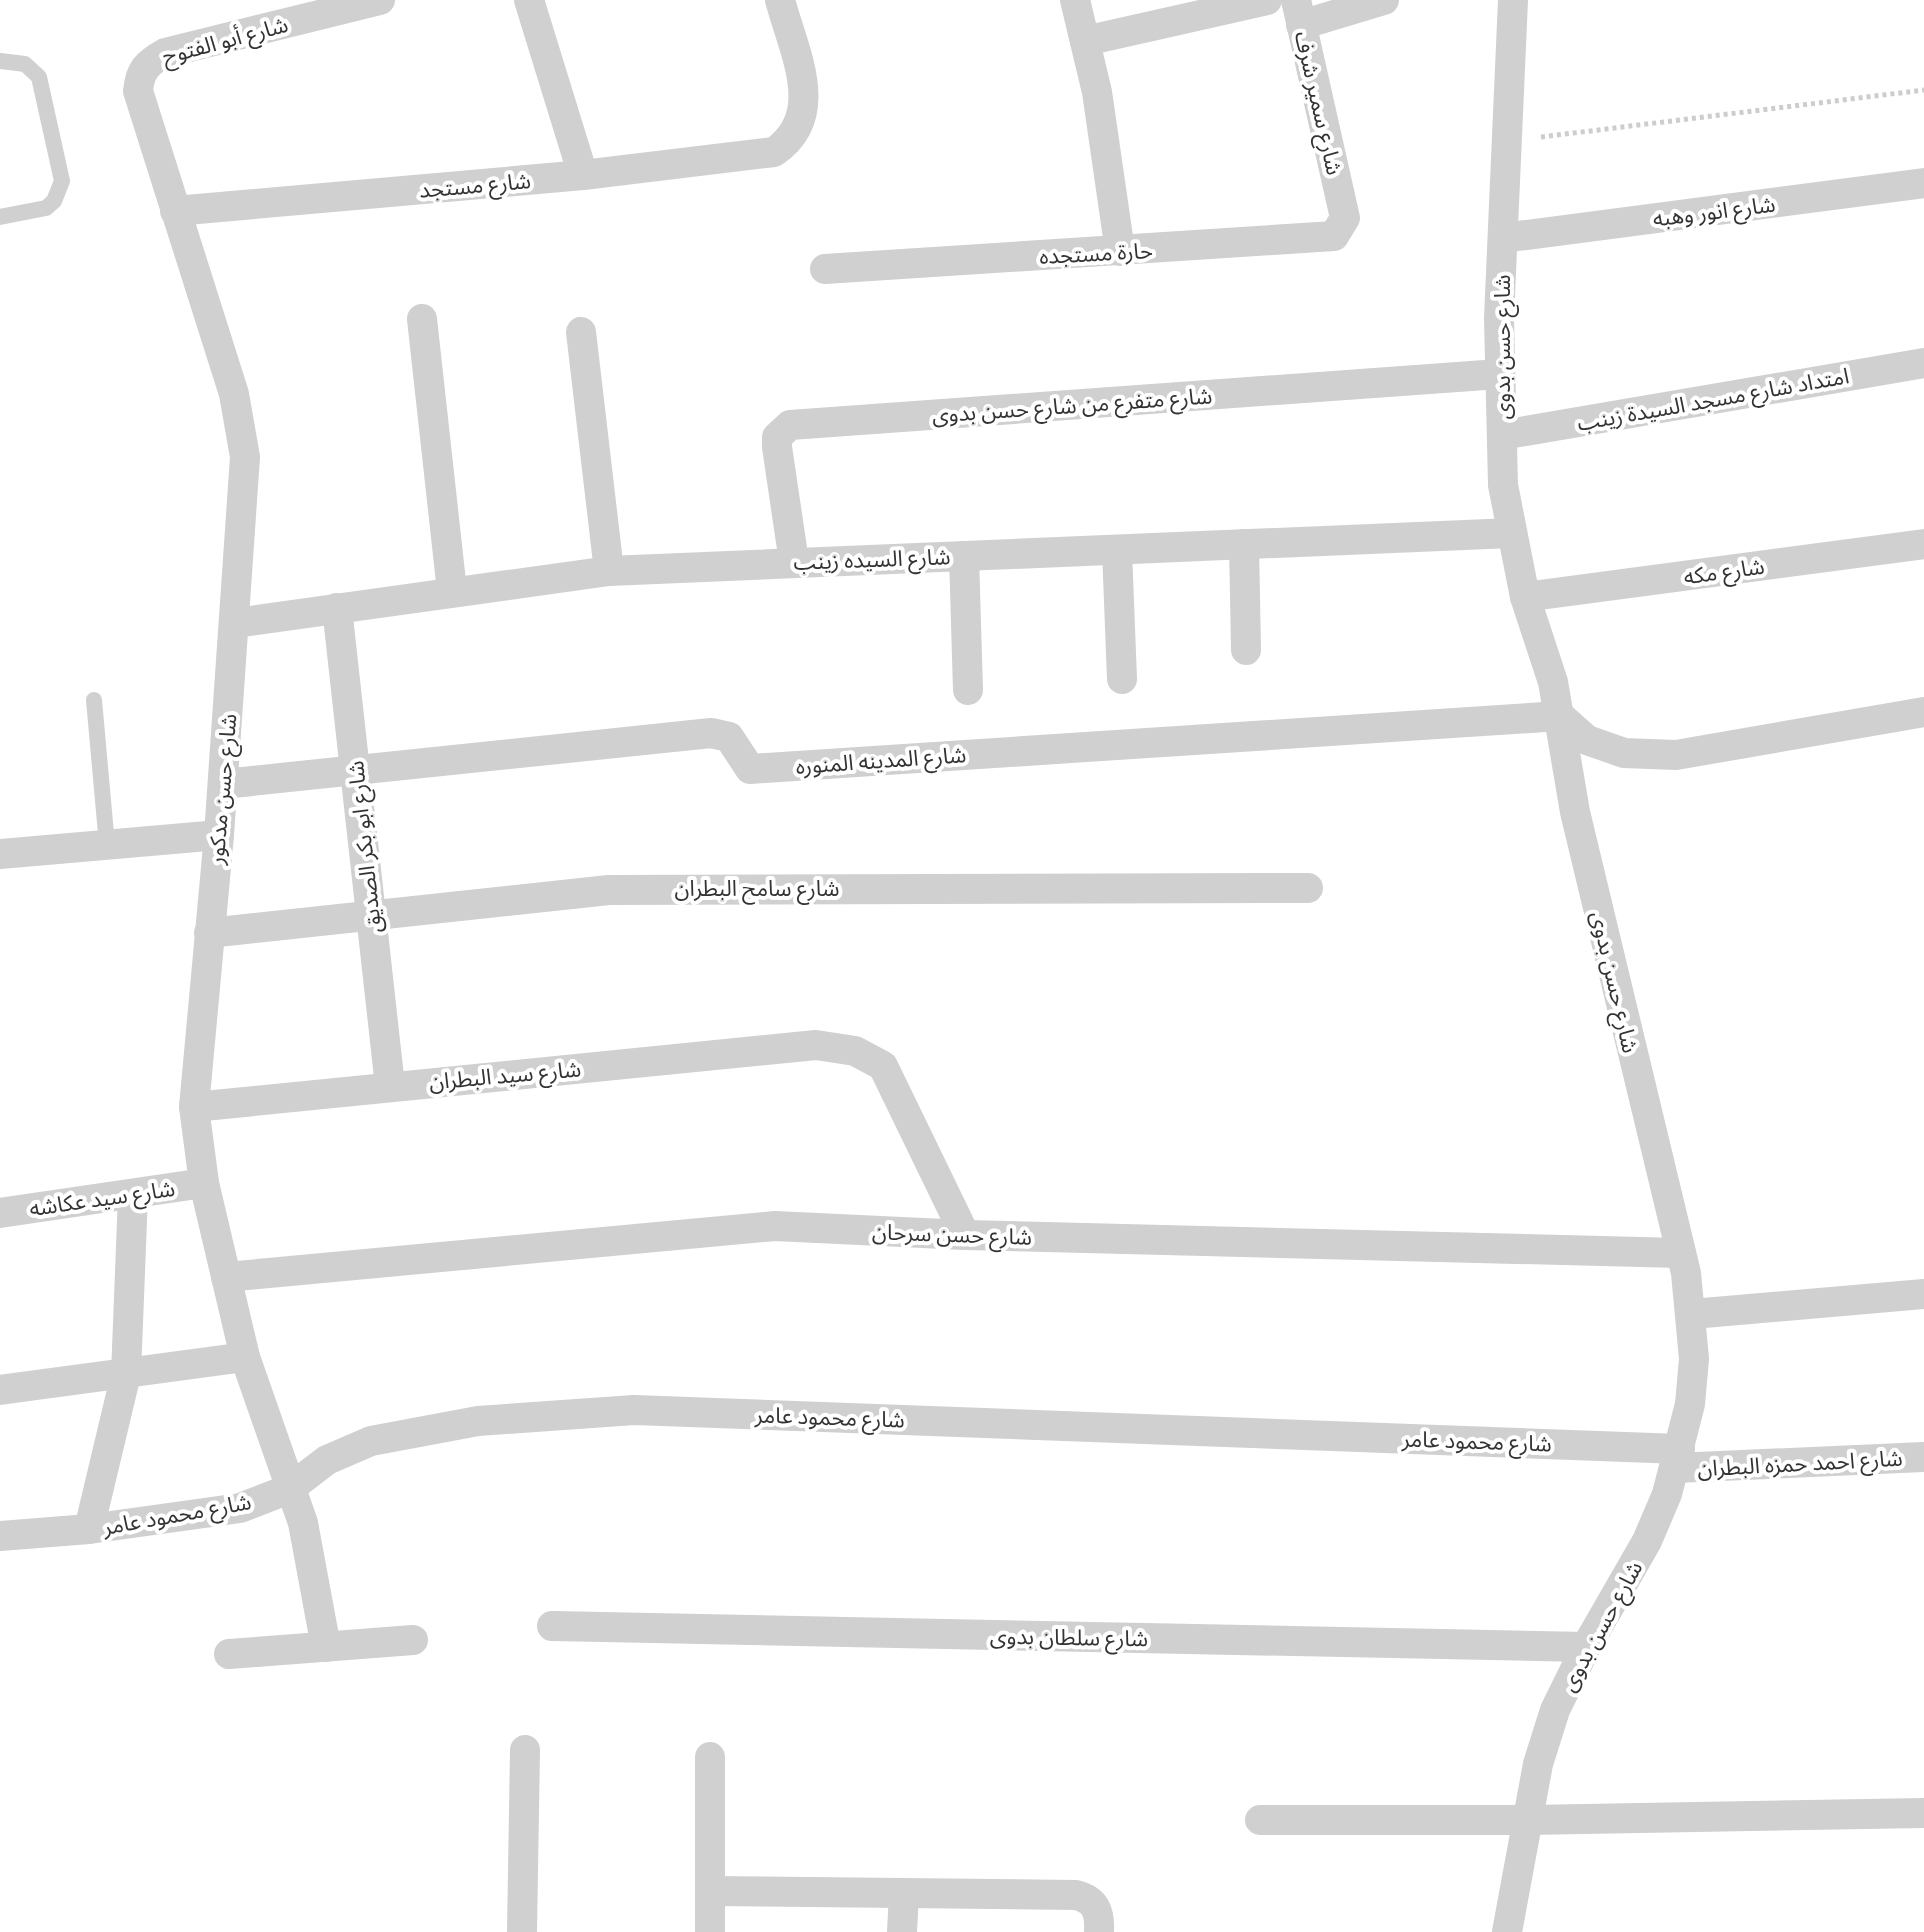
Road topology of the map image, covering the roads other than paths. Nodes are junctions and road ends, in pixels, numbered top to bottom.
1 (380, 0) edge
2 (529, 0) edge
3 (780, 0) edge
4 (1075, 0) edge
5 (1267, 0) edge
6 (1384, 0) edge
7 (1513, 0) edge
8 (1299, 12) edge
9 (1085, 41) junction
10 (0, 61) edge
11 (138, 91) joint
12 (583, 175) junction
13 (1924, 183) edge
14 (1343, 207) joint
15 (175, 211) junction
16 (0, 217) edge
17 (1503, 238) junction
18 (1120, 251) junction
19 (825, 269) dead end
20 (422, 319) dead end
21 (581, 332) dead end
22 (1924, 363) edge
23 (1499, 374) junction
24 (1502, 435) junction
25 (1512, 533) junction
26 (1244, 544) junction
27 (1924, 544) edge
28 (1117, 550) junction
29 (964, 556) junction
30 (794, 562) junction
31 (609, 571) junction
32 (452, 591) junction
33 (1525, 597) junction
34 (337, 608) junction
35 (235, 623) junction
36 (1246, 650) dead end
37 (1122, 679) dead end
38 (968, 690) dead end
39 (94, 700) dead end
40 (1924, 712) edge
41 (1560, 716) junction
42 (355, 770) junction
43 (223, 784) junction
44 (219, 835) junction
45 (107, 845) junction
46 (0, 854) edge
47 (1308, 888) dead end
48 (371, 915) junction
49 (209, 933) junction
50 (390, 1086) junction
51 (194, 1107) junction
52 (204, 1183) junction
53 (133, 1195) junction
54 (0, 1213) edge
55 (965, 1235) junction
56 (1680, 1253) junction
57 (226, 1277) junction
58 (1924, 1294) edge
59 (1692, 1314) junction
60 (245, 1357) junction
61 (126, 1374) junction
62 (0, 1390) edge
63 (1924, 1457) edge
64 (1678, 1458) junction
65 (289, 1489) junction
66 (89, 1529) junction
67 (0, 1536) edge
68 (552, 1626) dead end
69 (413, 1640) dead end
70 (326, 1647) junction
71 (1586, 1647) junction
72 (229, 1654) dead end
73 (525, 1750) dead end
74 (710, 1757) dead end
75 (1924, 1813) edge
76 (1260, 1820) dead end
77 (1528, 1820) junction
78 (710, 1891) junction
79 (904, 1893) junction
80 (522, 1932) edge
81 (710, 1932) edge
82 (902, 1932) edge
83 (1099, 1932) edge
84 (1507, 1932) edge

1 - 11 street, شارع أبو الفتوح
2 - 12 street
3 - 12 street, شارع مستجد
4 - 9 street
5 - 9 street
6 - 8 street
7 - 17 street, شارع حسن بدوى
8 - 14 street, شارع سمير شرف
9 - 18 street
10 - 16 lane
11 - 15 street, شارع حسن مدكور
12 - 15 street, شارع مستجد
13 - 17 street, شارع انور وهبه
14 - 18 street, حارة مستجده
15 - 35 street, شارع حسن مدكور
17 - 23 street, شارع حسن بدوى
18 - 19 street, حارة مستجده
20 - 32 street
21 - 31 street
22 - 24 street, امتداد شارع مسجد السيدة زينب
23 - 24 street, شارع حسن بدوى
23 - 30 street, شارع متفرع من شارع حسن بدوى
24 - 25 street, شارع حسن بدوى
25 - 26 street, شارع السيده زينب
25 - 33 street, شارع حسن بدوى
26 - 28 street, شارع السيده زينب
26 - 36 street
27 - 33 street, شارع مكه
28 - 29 street, شارع السيده زينب
28 - 37 street
29 - 30 street, شارع السيده زينب
29 - 38 street
30 - 31 street, شارع السيده زينب
31 - 32 street, شارع السيده زينب
32 - 34 street, شارع السيده زينب
33 - 41 street, شارع حسن بدوى
34 - 35 street, شارع السيده زينب
34 - 42 street, شارع ابو بكر الصديق
35 - 43 street, شارع حسن مدكور
39 - 45 lane
40 - 41 street
41 - 42 street, شارع المدينه المنوره
41 - 56 street, شارع حسن بدوى
42 - 43 street, شارع المدينه المنوره
42 - 48 street, شارع ابو بكر الصديق
43 - 44 street, شارع حسن مدكور
44 - 45 street
44 - 49 street, شارع حسن مدكور
45 - 46 street
47 - 48 street, شارع سامح البطران
48 - 49 street, شارع سامح البطران
48 - 50 street, شارع ابو بكر الصديق
49 - 51 street, شارع حسن مدكور
50 - 51 street, شارع سيد البطران
50 - 55 street, شارع سيد البطران
51 - 52 street, شارع حسن مدكور
52 - 53 street, شارع سيد عكاشه
52 - 57 street, شارع حسن مدكور
53 - 54 street, شارع سيد عكاشه
53 - 61 street
55 - 56 street, شارع حسن سرحان
55 - 57 street, شارع حسن سرحان
56 - 59 street, شارع حسن بدوى
57 - 60 street, شارع حسن مدكور
58 - 59 street
59 - 64 street, شارع حسن بدوى
60 - 61 street
60 - 65 street, شارع حسن مدكور
61 - 62 street
61 - 66 street
63 - 64 street, شارع احمد حمزه البطران
64 - 65 street, شارع محمود عامر
64 - 71 street, شارع حسن بدوى
65 - 66 street, شارع محمود عامر
65 - 70 street, شارع حسن مدكور
66 - 67 street, شارع محمود عامر
68 - 71 street, شارع سلطان بدوى
69 - 70 street
70 - 72 street
71 - 77 street, شارع حسن بدوى
73 - 80 street
74 - 78 street
75 - 77 street
76 - 77 street
77 - 84 street, شارع حسن بدوى
78 - 79 street
78 - 81 street
79 - 82 street
79 - 83 street

